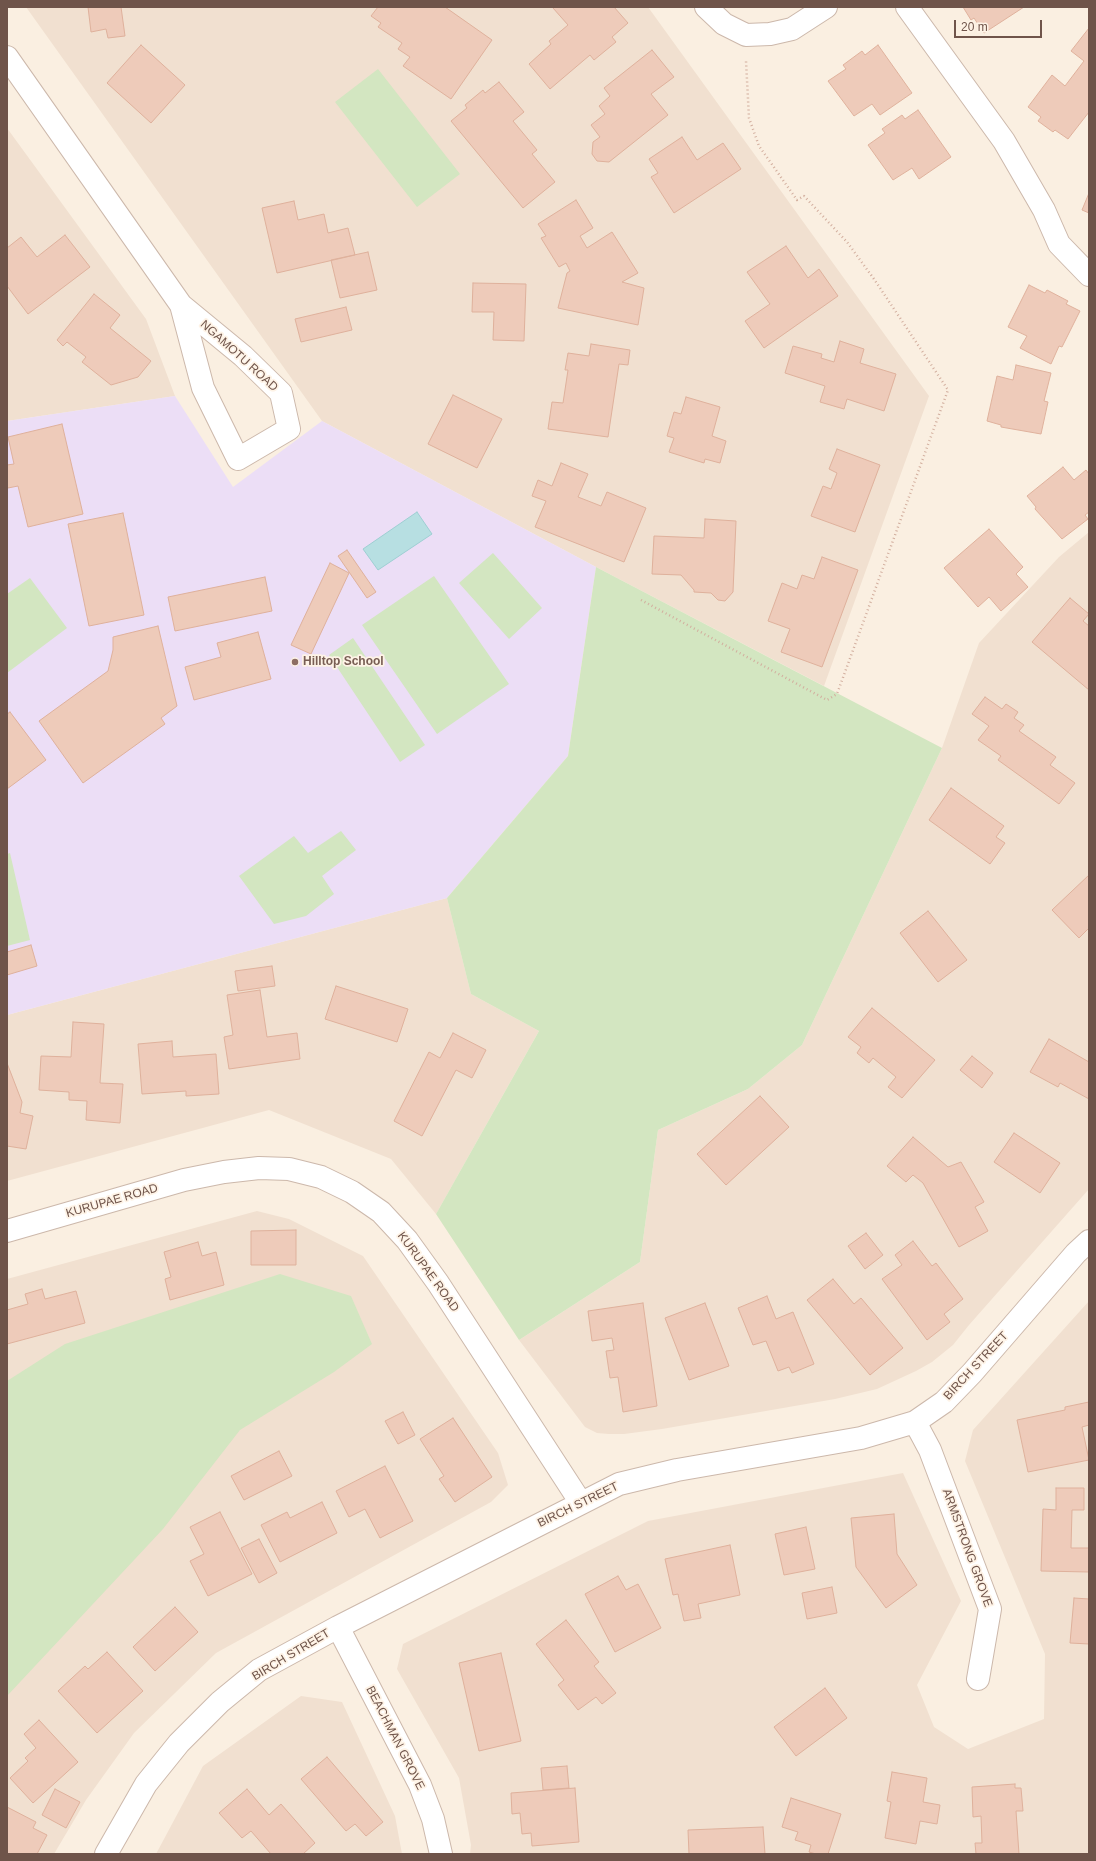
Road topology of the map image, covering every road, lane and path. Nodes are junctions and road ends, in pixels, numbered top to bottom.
1 (706, 7) edge
2 (826, 7) edge
3 (907, 7) edge
4 (746, 34) junction
5 (7, 56) edge
6 (1089, 276) edge
7 (181, 305) junction
8 (641, 600) dead end
9 (7, 1231) edge
10 (1089, 1241) edge
11 (915, 1422) junction
12 (580, 1503) junction
13 (338, 1627) junction
14 (978, 1679) dead end
15 (106, 1854) edge
16 (441, 1854) edge

1 - 4 street
2 - 4 street
3 - 6 street
4 - 8 path
5 - 7 street, NGAMOTU ROAD
7 - 7 street, NGAMOTU ROAD
9 - 12 street, KURUPAE ROAD
10 - 11 street, BIRCH STREET
11 - 12 street, BIRCH STREET
11 - 14 street, ARMSTRONG GROVE
12 - 13 street, BIRCH STREET
13 - 15 street, BIRCH STREET
13 - 16 street, BEACHMAN GROVE

